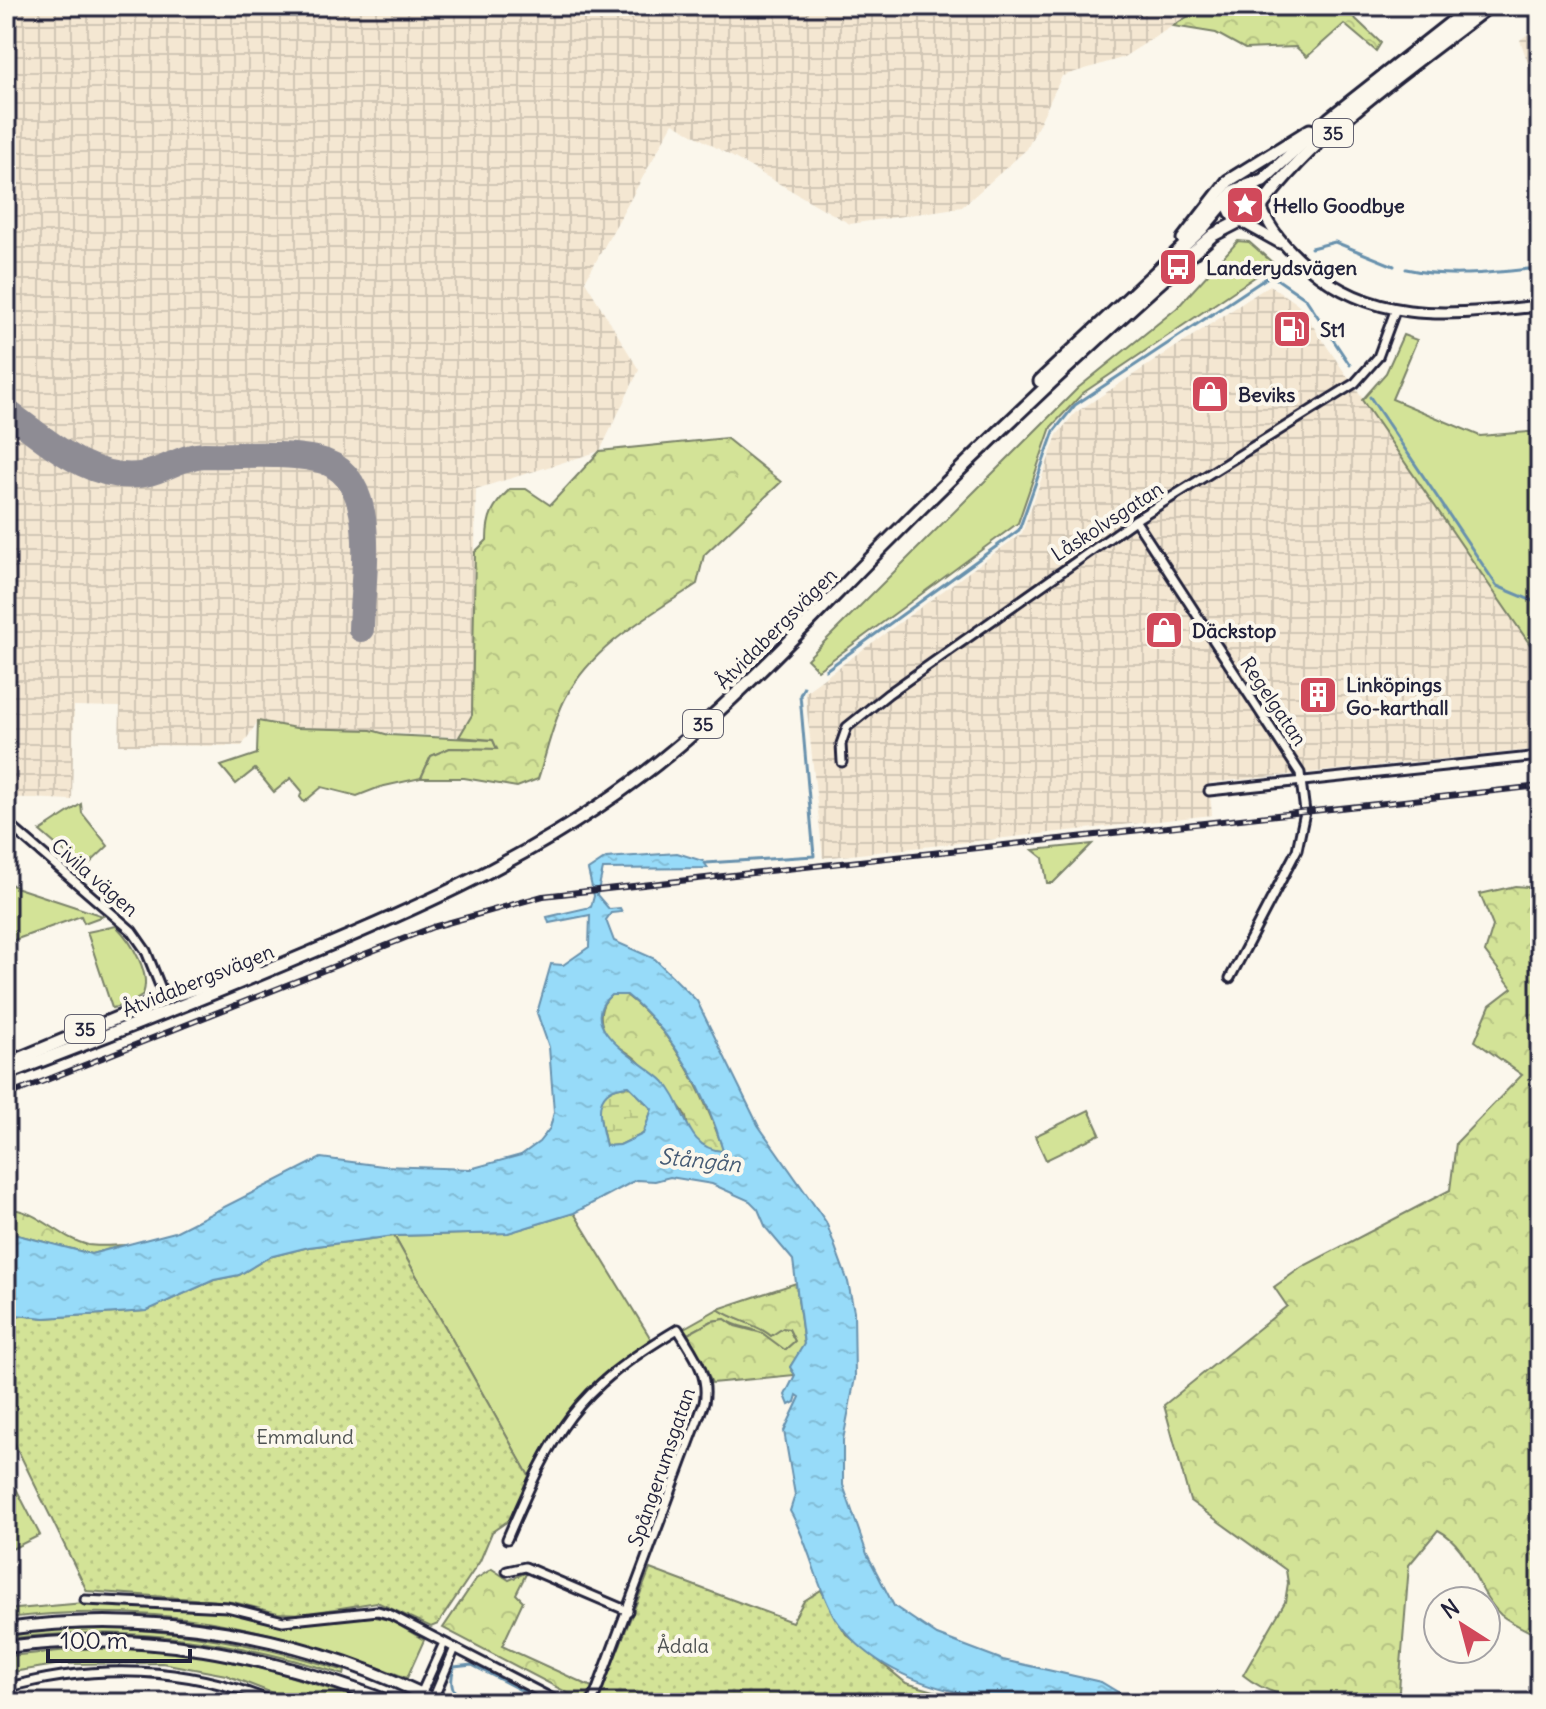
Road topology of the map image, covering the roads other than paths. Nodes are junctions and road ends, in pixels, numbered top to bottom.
1 (1472, 6) edge
2 (1489, 6) edge
3 (1330, 118) junction
4 (1247, 187) junction
5 (1227, 203) junction
6 (1262, 207) junction
7 (1241, 222) junction
8 (1289, 250) junction
9 (1162, 264) junction
10 (1540, 306) edge
11 (1395, 311) junction
12 (1024, 404) junction
13 (1135, 520) junction
14 (1540, 756) edge
15 (842, 762) dead end
16 (1301, 782) junction
17 (1209, 791) dead end
18 (6, 822) edge
19 (313, 952) junction
20 (1230, 978) dead end
21 (165, 998) junction
22 (170, 1010) junction
23 (6, 1064) edge
24 (6, 1074) edge
25 (507, 1539) dead end
26 (507, 1571) dead end
27 (85, 1600) dead end
28 (628, 1611) junction
29 (6, 1629) edge
30 (444, 1643) junction
31 (6, 1647) edge
32 (455, 1648) junction
33 (6, 1688) edge
34 (419, 1698) edge
35 (435, 1702) edge
36 (275, 1703) edge
37 (393, 1703) edge
38 (561, 1703) edge
39 (592, 1703) edge

1 - 3 main road, Åtvidabergsvägen / 35
2 - 6 main road, 35
3 - 4 main road, Åtvidabergsvägen / 35
3 - 9 main road, Åtvidabergsvägen / 35
4 - 5 main road, 35
4 - 6 main road
5 - 7 main road
5 - 9 main road, Åtvidabergsvägen / 35
6 - 7 main road, 35
6 - 8 street
7 - 8 street
7 - 12 main road, Åtvidabergsvägen / 35
8 - 11 street
9 - 12 main road, Åtvidabergsvägen / 35
10 - 11 street
11 - 13 street, Låskolvsgatan
12 - 19 main road, Åtvidabergsvägen / 35
13 - 15 street, Låskolvsgatan
13 - 16 street, Regelgatan
14 - 16 street
16 - 17 street
16 - 20 street, Regelgatan
18 - 21 street, Civila vägen
19 - 21 main road, Åtvidabergsvägen / 35
19 - 22 main road, Åtvidabergsvägen / 35
21 - 22 street, Civila vägen
21 - 23 main road, Åtvidabergsvägen / 35
22 - 24 main road, Åtvidabergsvägen / 35
25 - 28 street, Spångerumsgatan
26 - 28 street
27 - 30 street
28 - 39 street, Spångerumsgatan
29 - 34 main road
30 - 32 street
30 - 34 street
31 - 37 main road
32 - 35 street
32 - 38 street
33 - 36 street
34 - 35 main road

